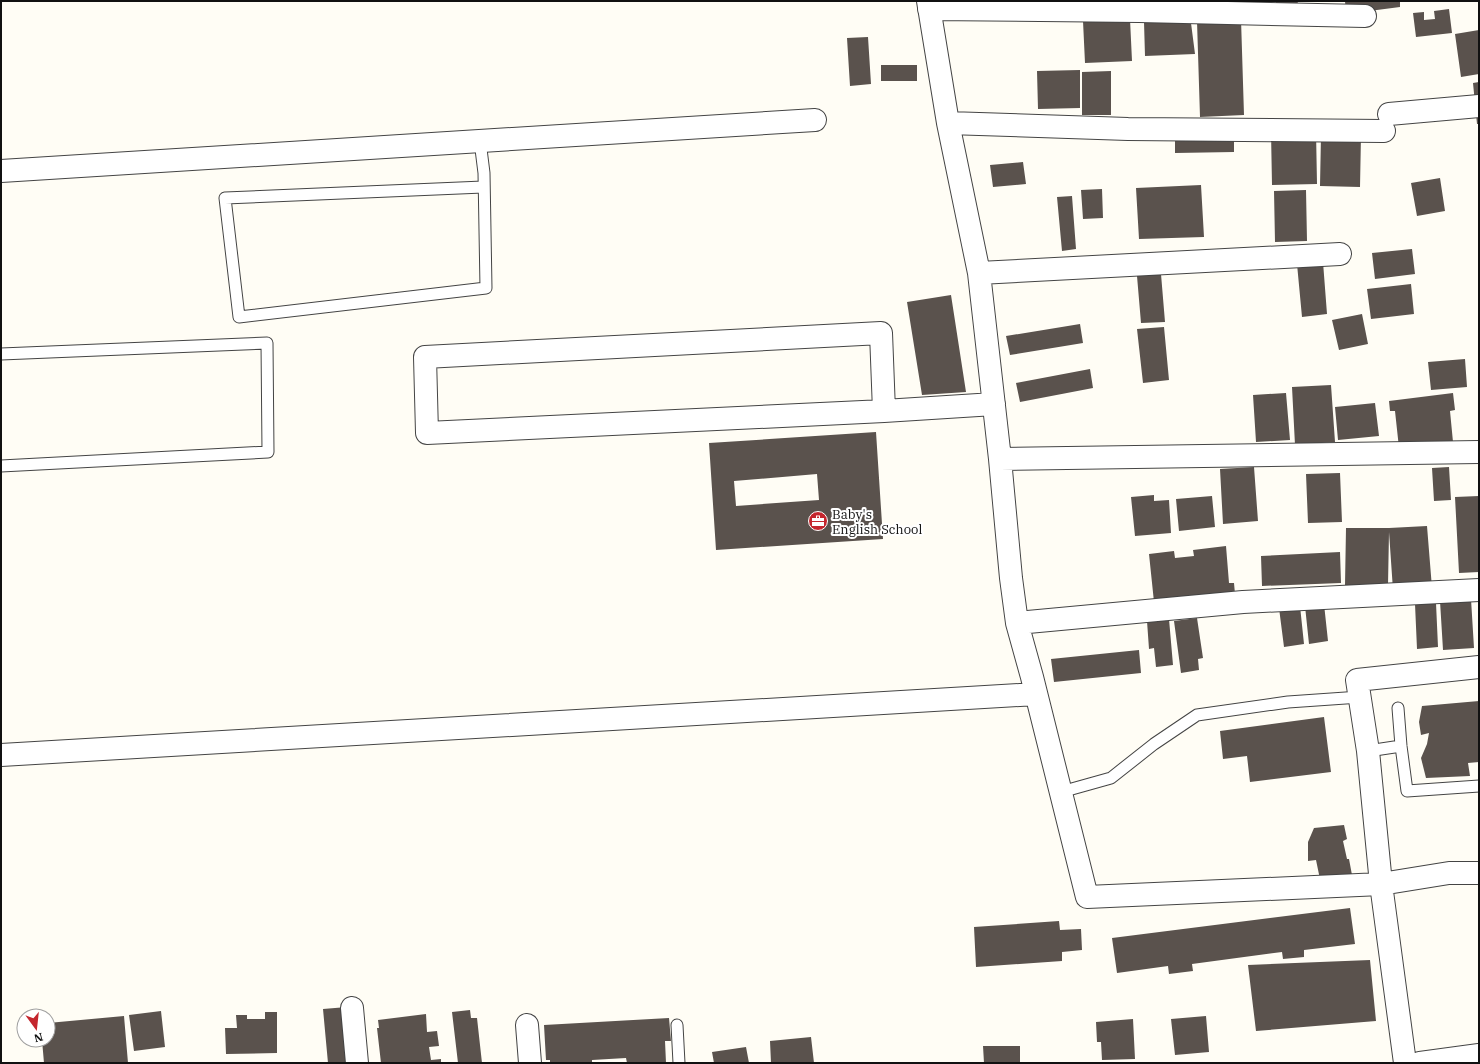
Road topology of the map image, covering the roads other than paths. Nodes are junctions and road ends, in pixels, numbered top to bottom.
1 (929, 5) edge
2 (1364, 16) dead end
3 (1479, 106) edge
4 (815, 120) dead end
5 (948, 123) junction
6 (480, 141) junction
7 (1, 171) edge
8 (483, 187) junction
9 (1340, 254) dead end
10 (979, 273) junction
11 (1, 354) edge
12 (994, 404) junction
13 (884, 411) junction
14 (1479, 452) edge
15 (1000, 459) junction
16 (1, 466) edge
17 (1479, 590) edge
18 (1017, 623) junction
19 (1479, 667) edge
20 (1036, 694) junction
21 (1360, 697) junction
22 (1398, 708) dead end
23 (1401, 746) junction
24 (1368, 751) junction
25 (1, 755) edge
26 (1479, 786) edge
27 (1061, 792) junction
28 (1479, 873) edge
29 (1381, 884) junction
30 (352, 1008) dead end
31 (527, 1025) dead end
32 (677, 1025) dead end
33 (1479, 1055) edge
34 (357, 1063) edge
35 (530, 1063) edge
36 (679, 1063) edge
37 (1405, 1063) edge
38 (1420, 1063) edge

1 - 2 street
1 - 5 street
3 - 5 street
4 - 6 street
5 - 10 street
6 - 7 street
6 - 8 lane
8 - 8 lane
9 - 10 street
10 - 12 street
11 - 16 lane
12 - 13 street
12 - 15 street
13 - 13 street
14 - 15 street
15 - 18 street
17 - 18 street
18 - 20 street
19 - 21 street
20 - 25 street
20 - 27 street
21 - 24 street
21 - 27 lane
22 - 23 lane
23 - 24 lane
23 - 26 lane
24 - 29 street
27 - 29 street
28 - 29 street
29 - 37 street
30 - 34 street
31 - 35 street
32 - 36 lane
33 - 38 street

